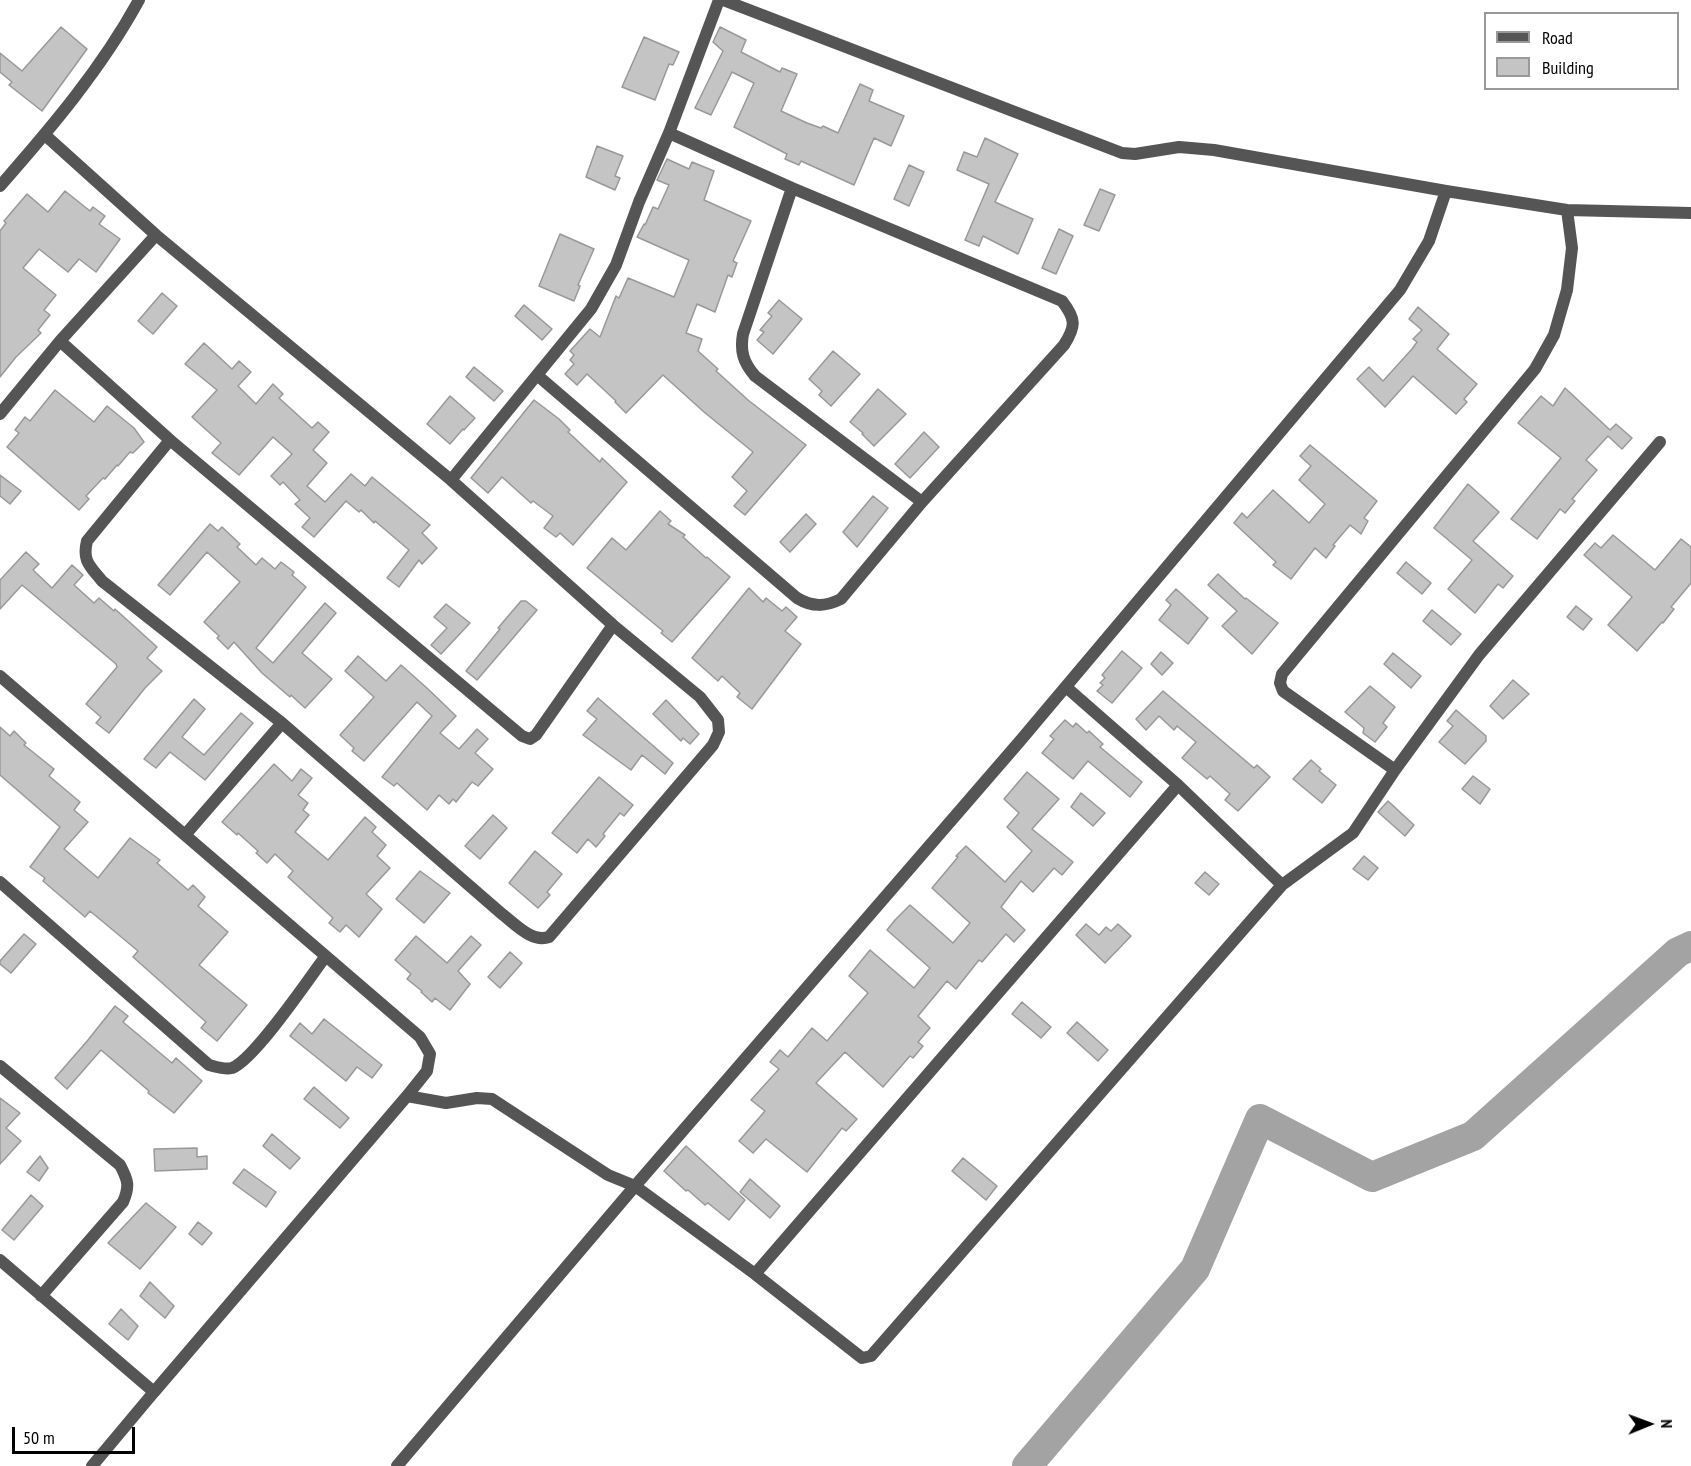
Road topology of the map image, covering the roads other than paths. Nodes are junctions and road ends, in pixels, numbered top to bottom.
1 (139, 0) edge
2 (721, 0) edge
3 (669, 133) junction
4 (45, 135) junction
5 (0, 186) edge
6 (792, 188) junction
7 (1446, 191) junction
8 (1567, 210) junction
9 (1691, 213) edge
10 (156, 235) junction
11 (60, 341) junction
12 (537, 375) junction
13 (0, 414) edge
14 (170, 440) junction
15 (1660, 442) dead end
16 (451, 480) junction
17 (921, 502) junction
18 (613, 625) junction
19 (0, 676) edge
20 (1066, 687) junction
21 (282, 723) junction
22 (1395, 770) junction
23 (1178, 785) junction
24 (185, 836) junction
25 (0, 882) edge
26 (1281, 885) junction
27 (325, 957) junction
28 (0, 1066) edge
29 (407, 1096) junction
30 (635, 1186) junction
31 (0, 1260) edge
32 (754, 1274) junction
33 (41, 1296) junction
34 (154, 1392) junction
35 (92, 1466) edge
36 (398, 1466) edge

1 - 4 street
2 - 3 street
2 - 7 street
3 - 6 street
3 - 12 street
4 - 5 street
4 - 10 street
6 - 17 street
6 - 17 street
7 - 8 street
7 - 20 street
8 - 9 street
8 - 22 street
10 - 11 street
10 - 16 street
11 - 13 street
11 - 14 street
12 - 16 street
12 - 17 street
14 - 18 street
14 - 21 street
15 - 22 street
16 - 18 street
18 - 21 street
19 - 24 street
20 - 23 street
20 - 30 street
21 - 24 street
22 - 26 street
23 - 26 street
23 - 32 street
24 - 27 street
25 - 27 street
26 - 32 street
27 - 29 street
28 - 33 street
29 - 30 street
29 - 34 street
30 - 32 street
30 - 36 street
31 - 33 street
33 - 34 street
34 - 35 street

